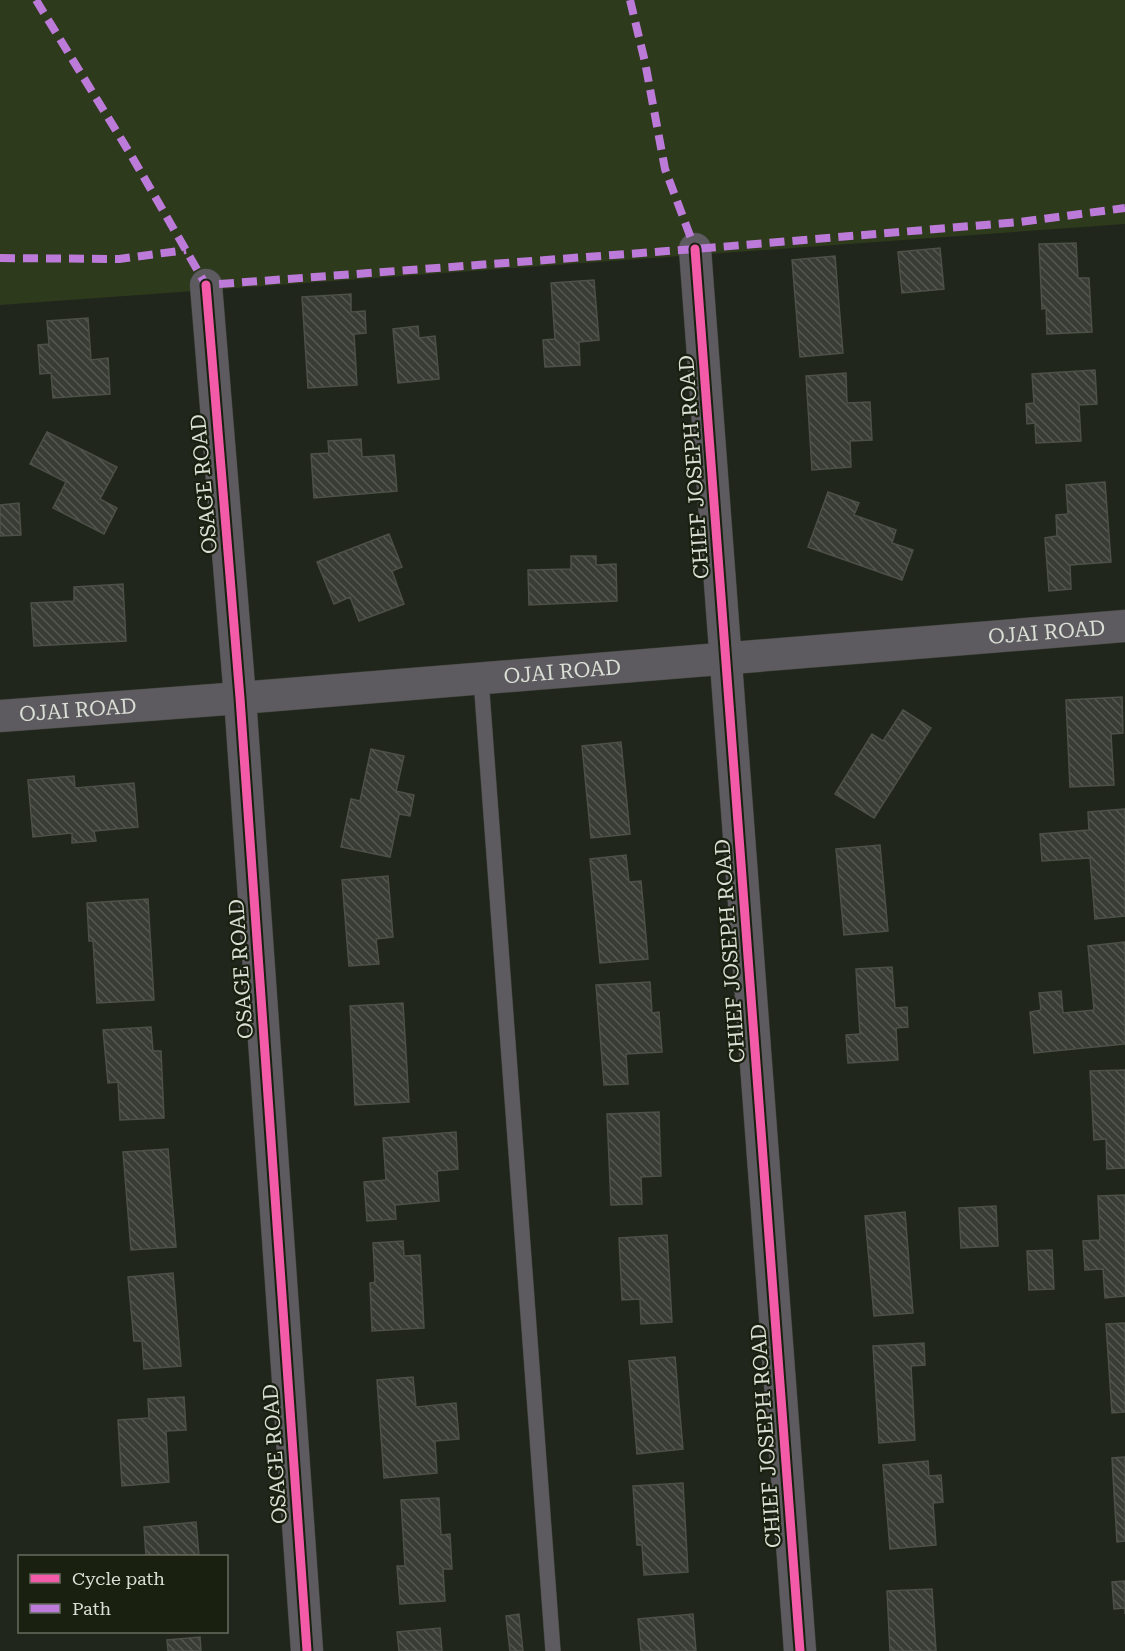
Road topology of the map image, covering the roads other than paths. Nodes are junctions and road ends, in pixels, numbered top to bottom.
1 (695, 249) dead end
2 (206, 285) dead end
3 (1125, 626) edge
4 (726, 659) junction
5 (481, 679) junction
6 (240, 698) junction
7 (0, 716) edge
8 (307, 1651) edge
9 (553, 1651) edge
10 (800, 1651) edge

1 - 4 street, CHIEF JOSEPH ROAD
2 - 6 street, OSAGE ROAD
3 - 4 street, OJAI ROAD
4 - 5 street, OJAI ROAD
4 - 10 street, CHIEF JOSEPH ROAD
5 - 6 street, OJAI ROAD
5 - 9 lane
6 - 7 street, OJAI ROAD
6 - 8 street, OSAGE ROAD

